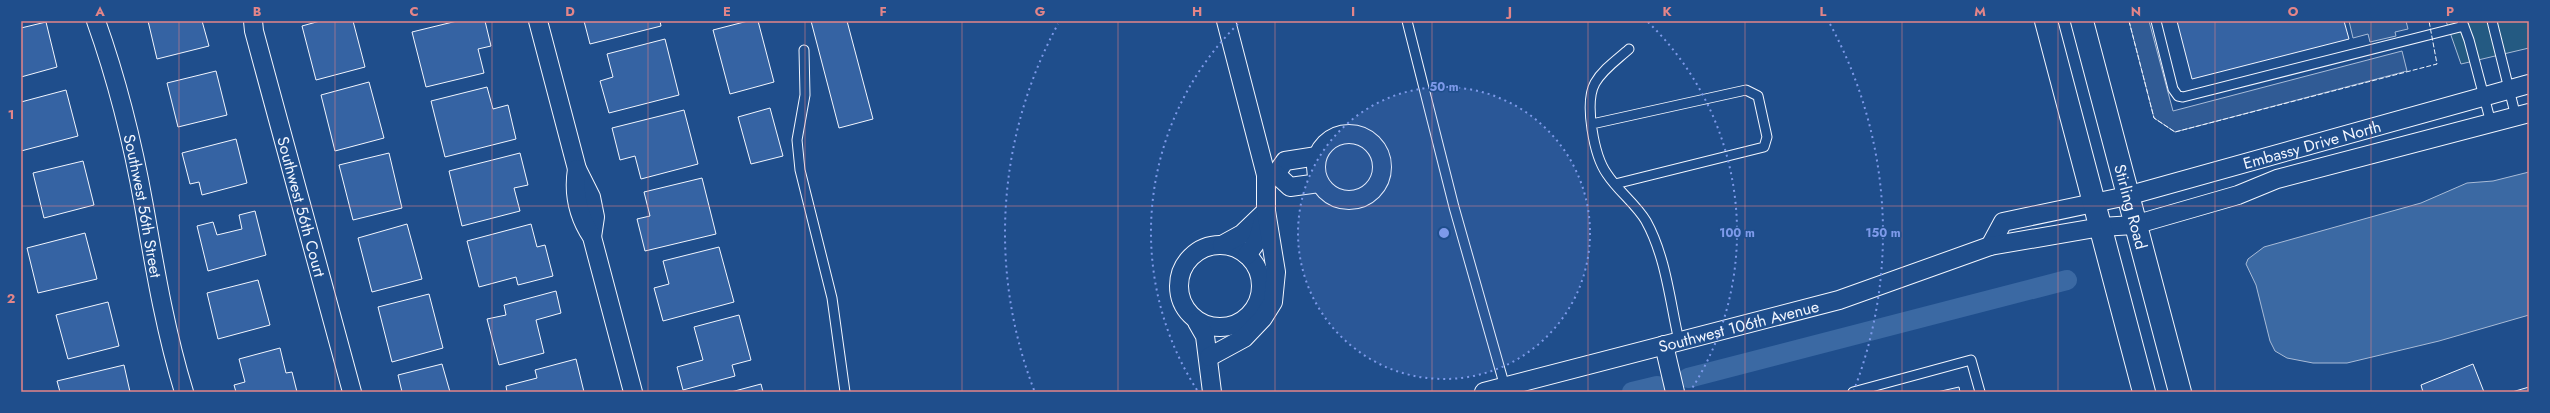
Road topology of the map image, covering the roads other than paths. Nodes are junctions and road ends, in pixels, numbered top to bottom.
1 (96, 21) edge
2 (254, 21) edge
3 (538, 21) edge
4 (1226, 21) edge
5 (1407, 21) edge
6 (2046, 21) edge
7 (2082, 21) edge
8 (2156, 21) edge
9 (2492, 21) edge
10 (2463, 24) edge
11 (1629, 49) dead end
12 (804, 50) dead end
13 (2529, 84) edge
14 (2509, 90) junction
15 (2484, 96) junction
16 (2522, 115) edge
17 (1592, 124) junction
18 (2491, 124) junction
19 (1317, 156) junction
20 (1271, 174) junction
21 (1319, 183) junction
22 (1615, 184) junction
23 (2127, 196) junction
24 (2094, 203) junction
25 (1266, 211) junction
26 (2134, 225) junction
27 (2101, 227) junction
28 (1222, 245) junction
29 (1990, 246) junction
30 (1247, 255) junction
31 (1198, 322) junction
32 (1224, 328) junction
33 (1671, 343) junction
34 (1209, 357) junction
35 (1505, 386) junction
36 (184, 392) edge
37 (352, 392) edge
38 (633, 392) edge
39 (845, 392) edge
40 (1212, 392) edge
41 (1484, 392) edge
42 (1675, 392) edge
43 (1853, 392) edge
44 (1980, 392) edge
45 (2144, 392) edge
46 (2180, 392) edge

1 - 36 street, Southwest 56th Street
2 - 37 street, Southwest 56th Court
3 - 38 street
4 - 20 street
5 - 35 lane
6 - 24 main road, Stirling Road
7 - 23 main road, Stirling Road
8 - 10 lane
9 - 14 lane
10 - 15 lane
11 - 17 lane
12 - 39 lane
13 - 14 street, Embassy Drive North
14 - 15 street, Embassy Drive North
14 - 16 lane
15 - 18 lane
15 - 23 street, Embassy Drive North
16 - 18 street, Embassy Drive North
17 - 22 lane
17 - 22 lane
18 - 26 street, Embassy Drive North
19 - 20 street
19 - 21 street
19 - 21 street
20 - 21 street
20 - 25 street
22 - 33 lane
23 - 24 street, Embassy Drive North
23 - 26 main road, Stirling Road
24 - 27 main road, Stirling Road
24 - 29 street
25 - 28 street
25 - 30 street
25 - 34 street
26 - 27 street, Southwest 106th Avenue
26 - 46 main road, Stirling Road
27 - 29 street, Southwest 106th Avenue
27 - 45 main road, Stirling Road
28 - 30 street
28 - 31 street
29 - 33 street, Southwest 106th Avenue
30 - 32 street
31 - 32 street
31 - 34 street
32 - 34 street
33 - 35 street, Southwest 106th Avenue
33 - 42 street
34 - 40 street
35 - 41 street, Southwest 106th Avenue
43 - 44 lane

